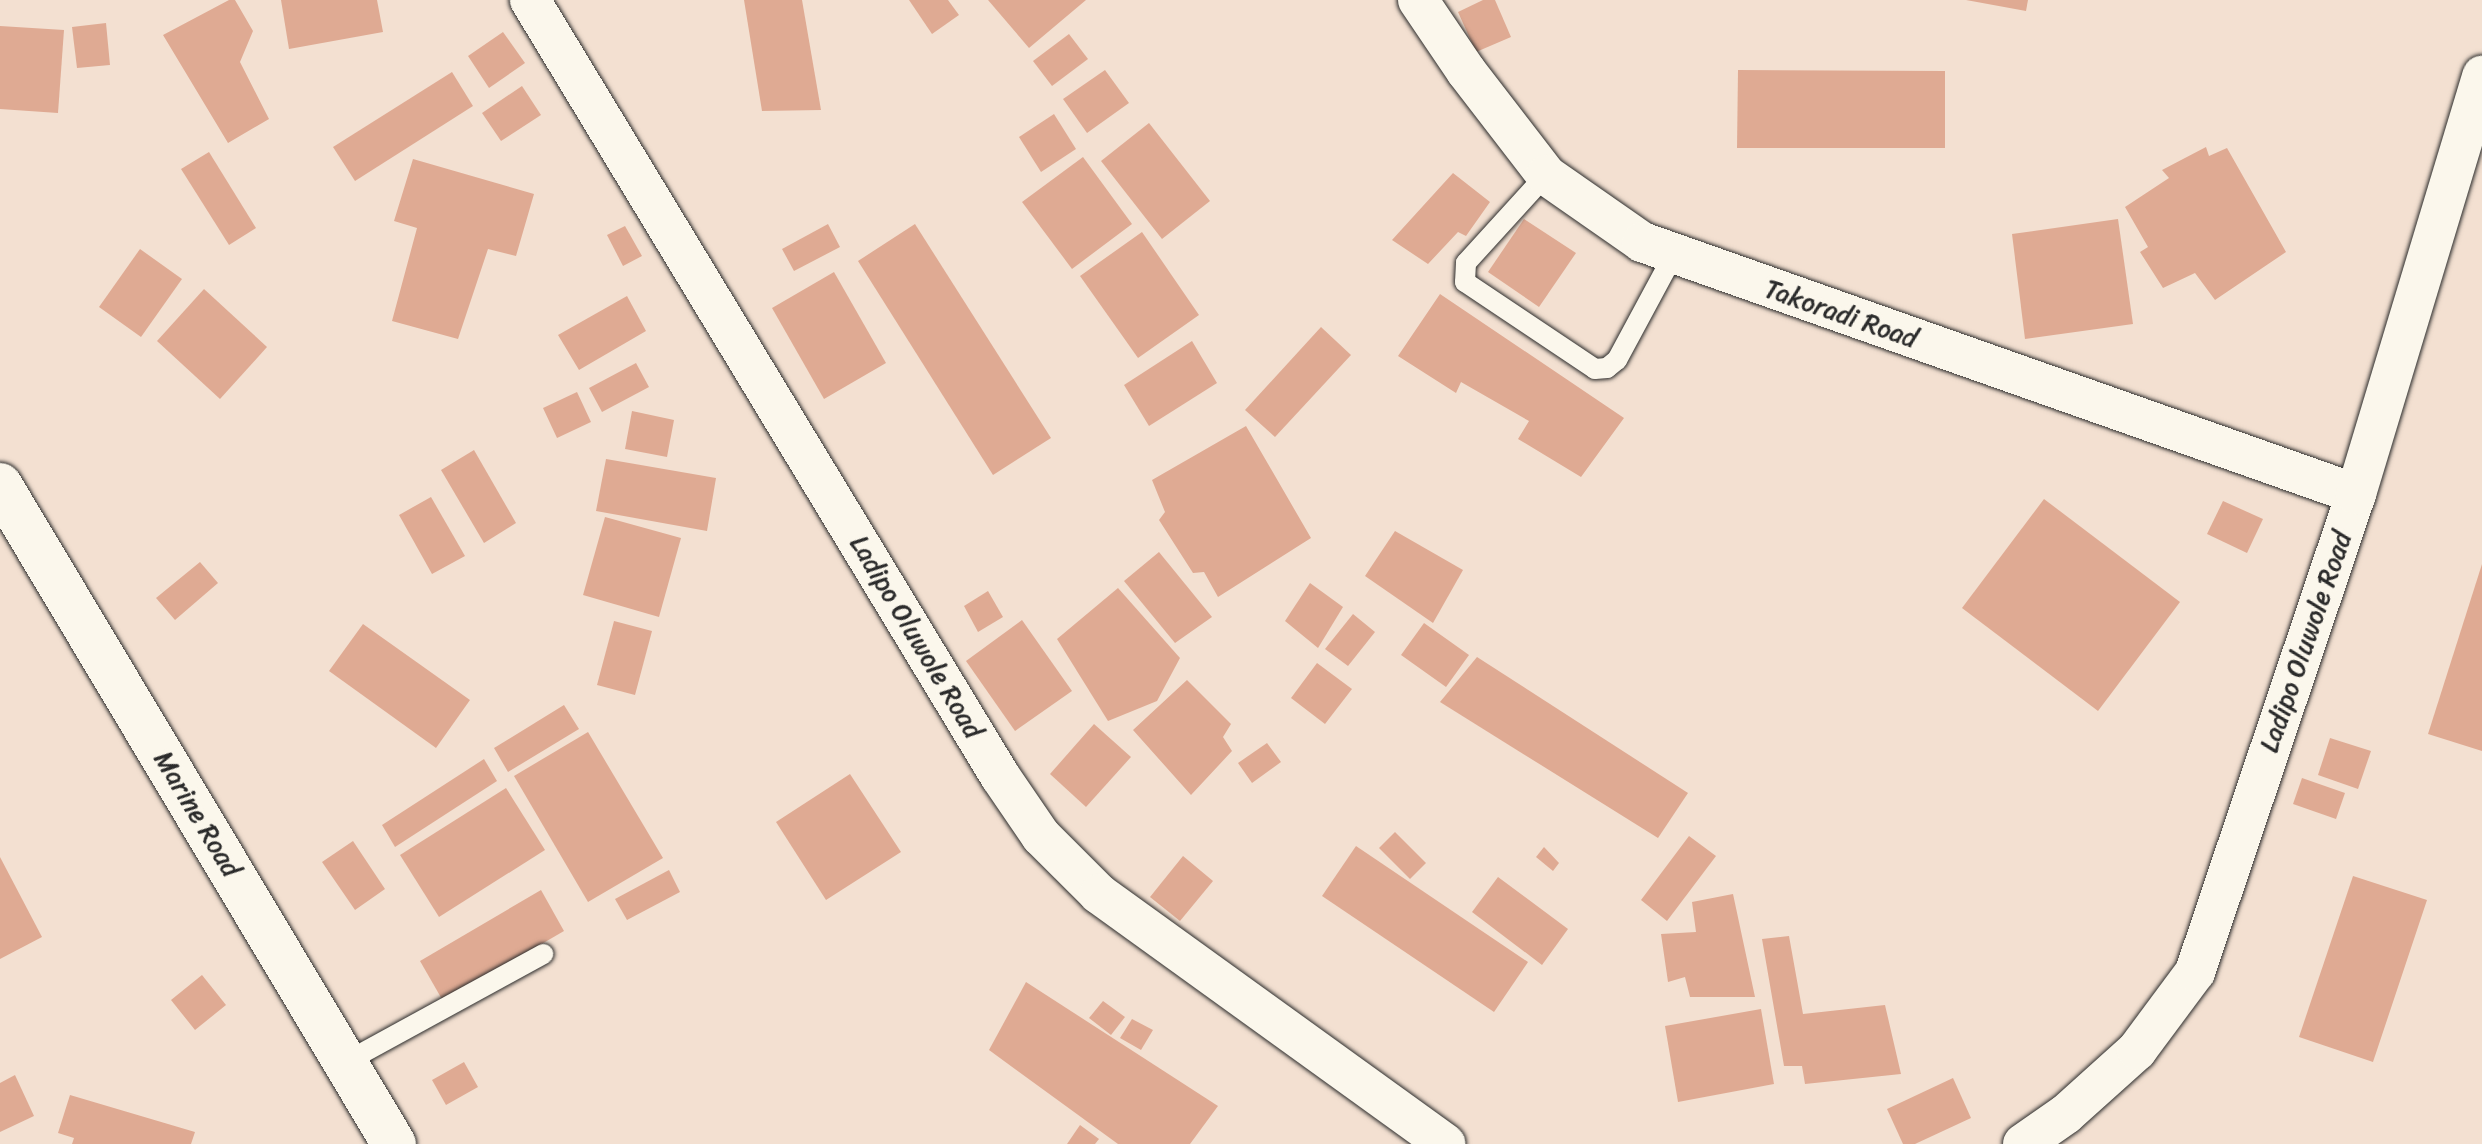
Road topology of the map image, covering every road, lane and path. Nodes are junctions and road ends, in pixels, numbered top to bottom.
1 (530, 0) edge
2 (1418, 0) edge
3 (2482, 76) edge
4 (1546, 175) junction
5 (1674, 254) junction
6 (0, 485) edge
7 (2356, 494) junction
8 (543, 954) dead end
9 (346, 1062) junction
10 (394, 1144) edge
11 (1445, 1144) edge
12 (2023, 1144) edge

1 - 11 street, Ladipo Oluwole Road
2 - 4 street, Takoradi Road
3 - 7 street, Ladipo Oluwole Road
4 - 5 street, Takoradi Road
4 - 5 lane
5 - 7 street, Takoradi Road
6 - 9 street, Marine Road
7 - 12 street, Ladipo Oluwole Road
8 - 9 lane
9 - 10 street, Marine Road

